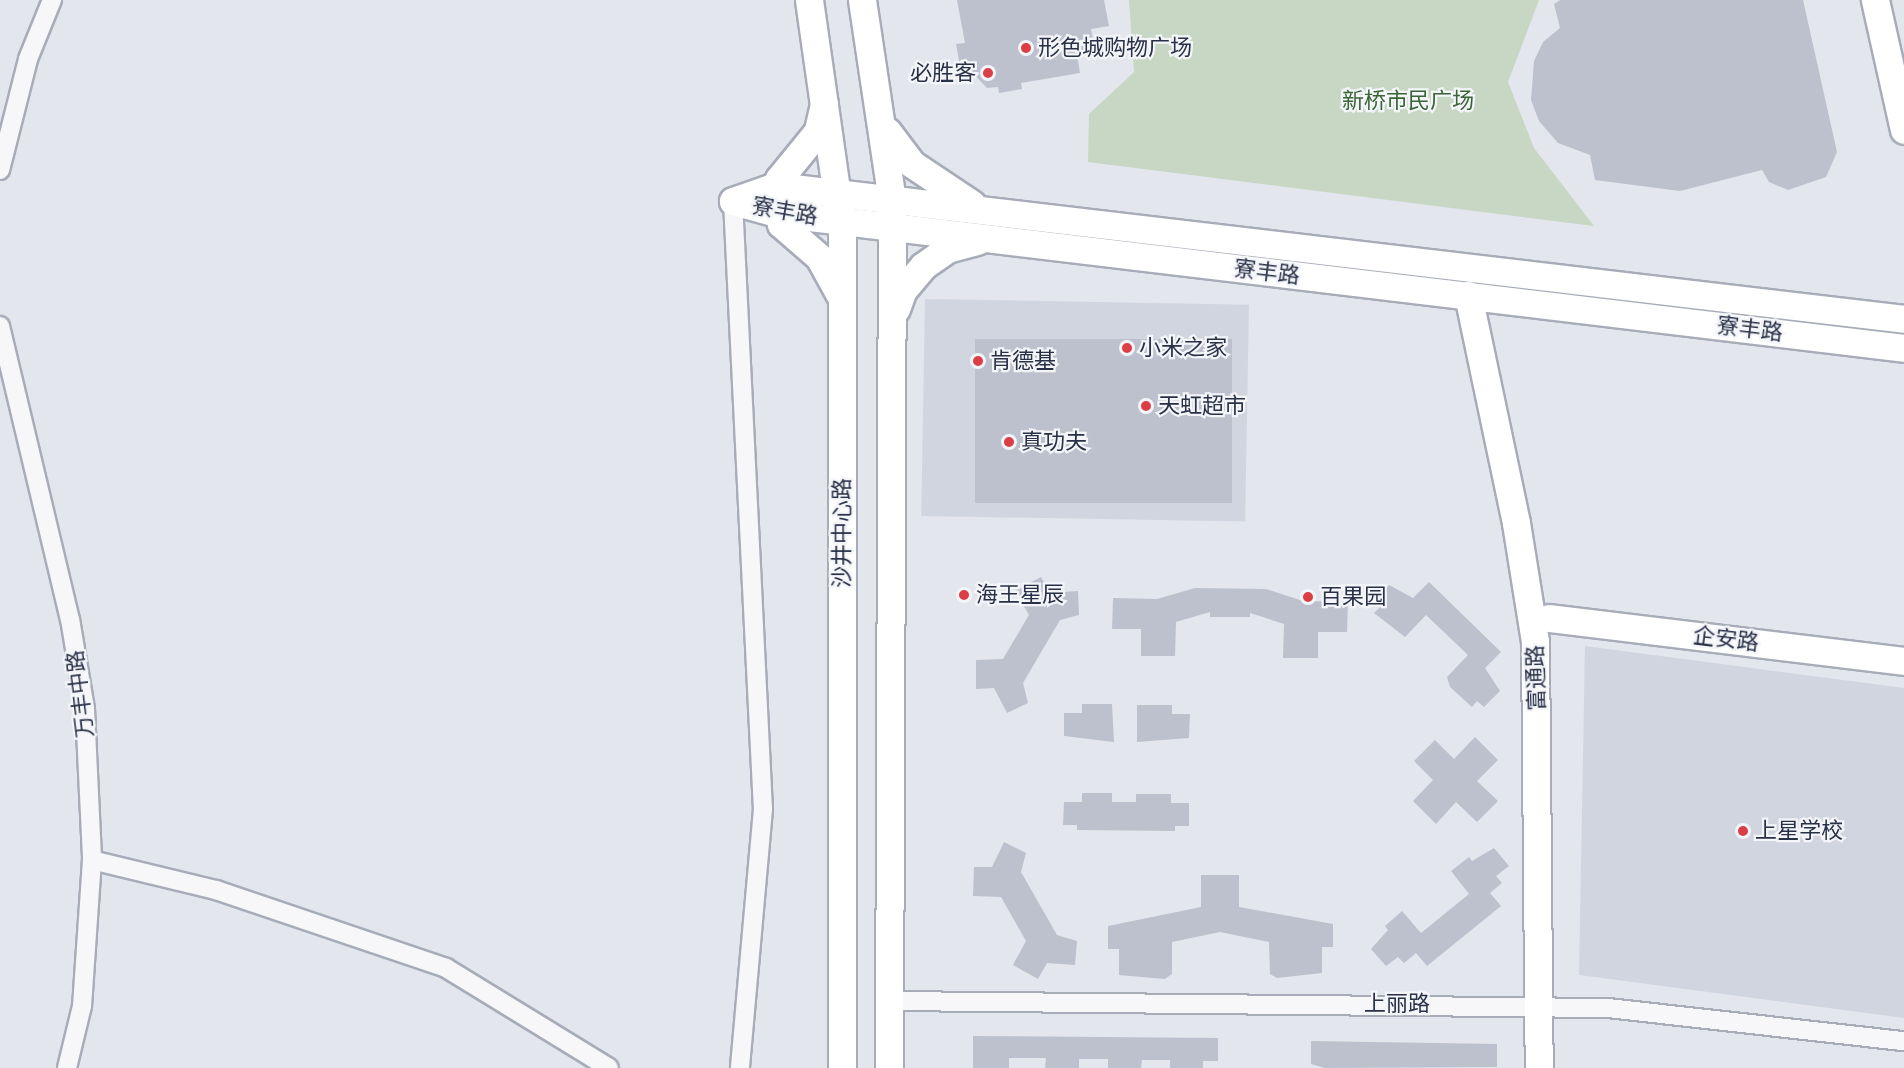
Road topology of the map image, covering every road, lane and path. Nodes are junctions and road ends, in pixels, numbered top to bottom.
1 (52, 0) edge
2 (809, 0) edge
3 (862, 0) edge
4 (1875, 0) edge
5 (825, 97) junction
6 (882, 119) junction
7 (1904, 130) edge
8 (0, 170) edge
9 (776, 186) junction
10 (839, 193) junction
11 (892, 200) junction
12 (733, 201) junction
13 (993, 212) junction
14 (776, 213) junction
15 (841, 221) junction
16 (893, 227) junction
17 (995, 239) junction
18 (1476, 297) junction
19 (842, 302) junction
20 (893, 319) junction
21 (1904, 319) edge
22 (0, 326) edge
23 (1904, 348) edge
24 (1549, 618) junction
25 (1904, 660) edge
26 (92, 860) junction
27 (889, 1001) junction
28 (1547, 1006) junction
29 (1904, 1041) edge
30 (67, 1068) edge
31 (609, 1068) edge
32 (740, 1068) edge
33 (843, 1068) edge
34 (889, 1068) edge
35 (1539, 1068) edge
36 (1556, 1068) edge

1 - 8 street
2 - 5 street, 沙井中心路
3 - 6 street
4 - 7 street
5 - 9 street
5 - 10 street, 沙井中心路
6 - 11 street
6 - 13 street
9 - 10 street, 寮丰路
9 - 12 street, 寮丰路
9 - 14 street
10 - 11 street, 寮丰路
10 - 15 street, 沙井中心路
11 - 13 street, 寮丰路
11 - 16 street
12 - 14 street, 寮丰路
12 - 32 street
13 - 21 street, 寮丰路
14 - 15 street, 寮丰路
14 - 19 street
15 - 16 street, 寮丰路
15 - 19 street, 沙井中心路
16 - 17 street, 寮丰路
16 - 20 street
17 - 18 street, 寮丰路
17 - 20 street
18 - 23 street, 寮丰路
18 - 24 street, 富通路
18 - 28 street, 富通路
19 - 33 street, 沙井中心路
20 - 27 street
22 - 26 street, 万丰中路
24 - 25 street, 企安路
24 - 28 street, 富通路
26 - 30 street, 万丰中路
26 - 31 street
27 - 28 street, 上丽路
27 - 34 street
28 - 29 street, 上丽路
28 - 35 street, 富通路
28 - 36 street, 富通路

